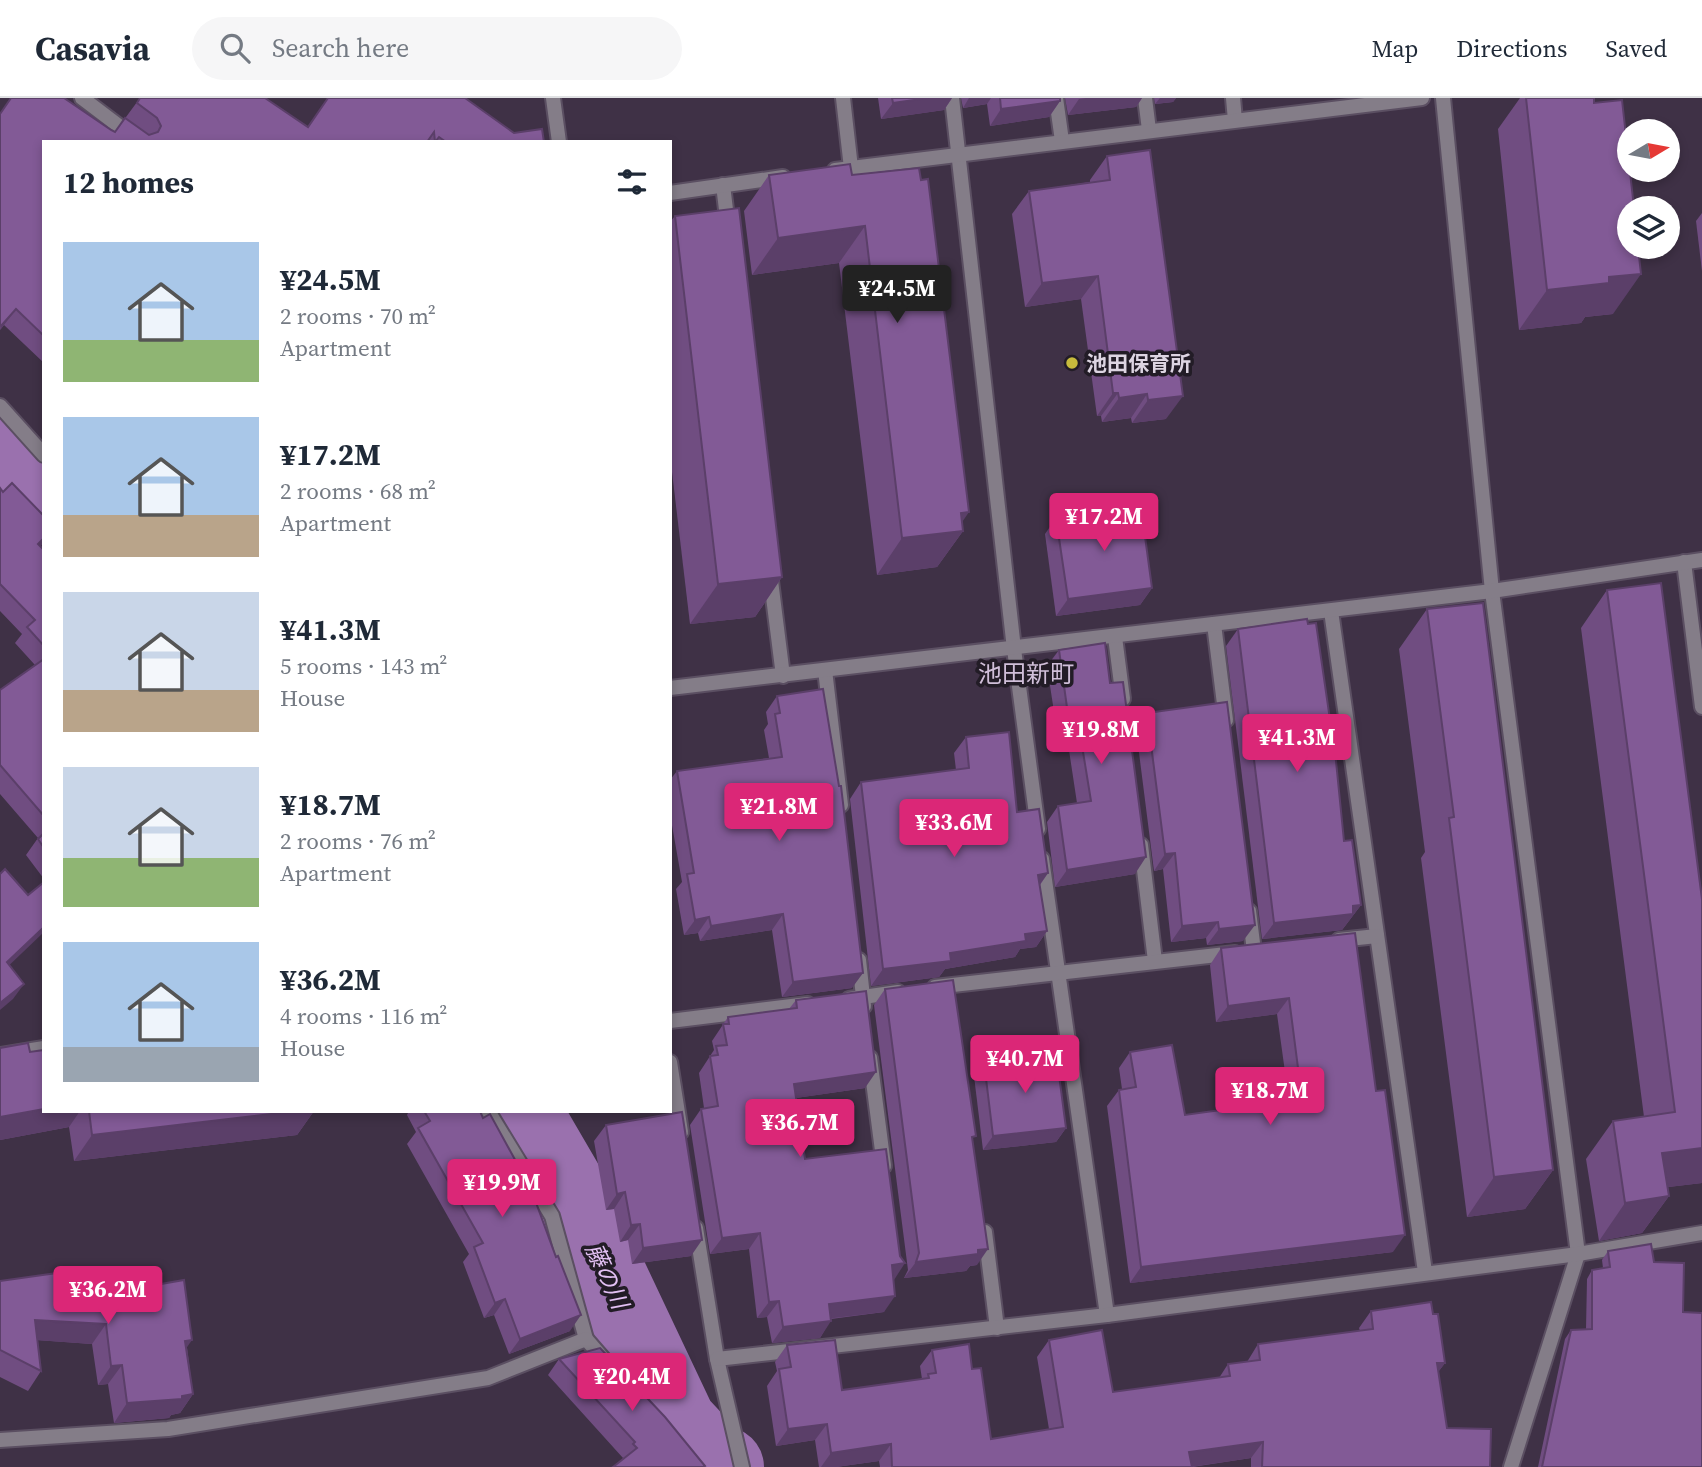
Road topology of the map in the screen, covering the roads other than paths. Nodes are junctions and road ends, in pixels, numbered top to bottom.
1 (82, 98) edge
2 (553, 98) edge
3 (843, 98) edge
4 (952, 98) edge
5 (1056, 98) edge
6 (1145, 98) edge
7 (1233, 98) edge
8 (1422, 98) edge
9 (1443, 98) edge
10 (1235, 120) junction
11 (1149, 130) junction
12 (137, 140) edge
13 (559, 140) edge
14 (1062, 141) junction
15 (959, 155) junction
16 (851, 168) junction
17 (825, 171) edge
18 (800, 175) edge
19 (723, 185) junction
20 (672, 193) edge
21 (730, 240) edge
22 (0, 406) edge
23 (42, 453) edge
24 (768, 553) edge
25 (1702, 560) edge
26 (1684, 562) junction
27 (1492, 591) junction
28 (1331, 611) junction
29 (1214, 624) junction
30 (1115, 637) junction
31 (1014, 649) junction
32 (825, 670) junction
33 (783, 676) junction
34 (672, 688) edge
35 (1702, 707) edge
36 (1125, 718) edge
37 (1227, 733) edge
38 (842, 820) edge
39 (1139, 826) edge
40 (1247, 897) edge
41 (1377, 936) junction
42 (1322, 942) edge
43 (856, 943) edge
44 (1155, 961) junction
45 (1057, 972) junction
46 (863, 997) junction
47 (672, 1021) edge
48 (42, 1048) edge
49 (0, 1055) edge
50 (672, 1074) edge
51 (489, 1113) edge
52 (683, 1143) edge
53 (886, 1175) edge
54 (694, 1211) edge
55 (983, 1218) edge
56 (1702, 1233) edge
57 (1578, 1254) junction
58 (1425, 1272) junction
59 (1107, 1315) junction
60 (997, 1328) junction
61 (586, 1339) junction
62 (717, 1359) junction
63 (611, 1369) edge
64 (0, 1440) edge
65 (742, 1467) edge
66 (1511, 1467) edge

1 - 12 street
2 - 13 street
3 - 16 street
4 - 15 street
5 - 14 street
6 - 11 street
7 - 10 street
8 - 10 street
9 - 27 street
10 - 11 street
11 - 14 street
14 - 15 street
15 - 16 street
15 - 31 street
16 - 17 street
18 - 19 street
19 - 20 street
19 - 21 street
22 - 23 street
24 - 33 street
25 - 26 street
26 - 27 street
26 - 35 street
27 - 28 street
27 - 57 street
28 - 29 street
28 - 41 street
29 - 30 street
29 - 37 street
30 - 31 street
30 - 36 street
31 - 32 street
31 - 45 street
32 - 33 street
32 - 38 street
33 - 34 street
39 - 44 street
40 - 44 street
41 - 42 street
41 - 58 street
43 - 46 street
44 - 45 street
45 - 46 street
45 - 59 street
46 - 47 street
46 - 53 street
48 - 49 street
50 - 52 street
51 - 61 street
54 - 62 street
55 - 60 street
56 - 57 street
57 - 58 street
57 - 66 street
58 - 59 street
59 - 60 street
60 - 62 street
61 - 63 street
61 - 64 street
62 - 65 street

